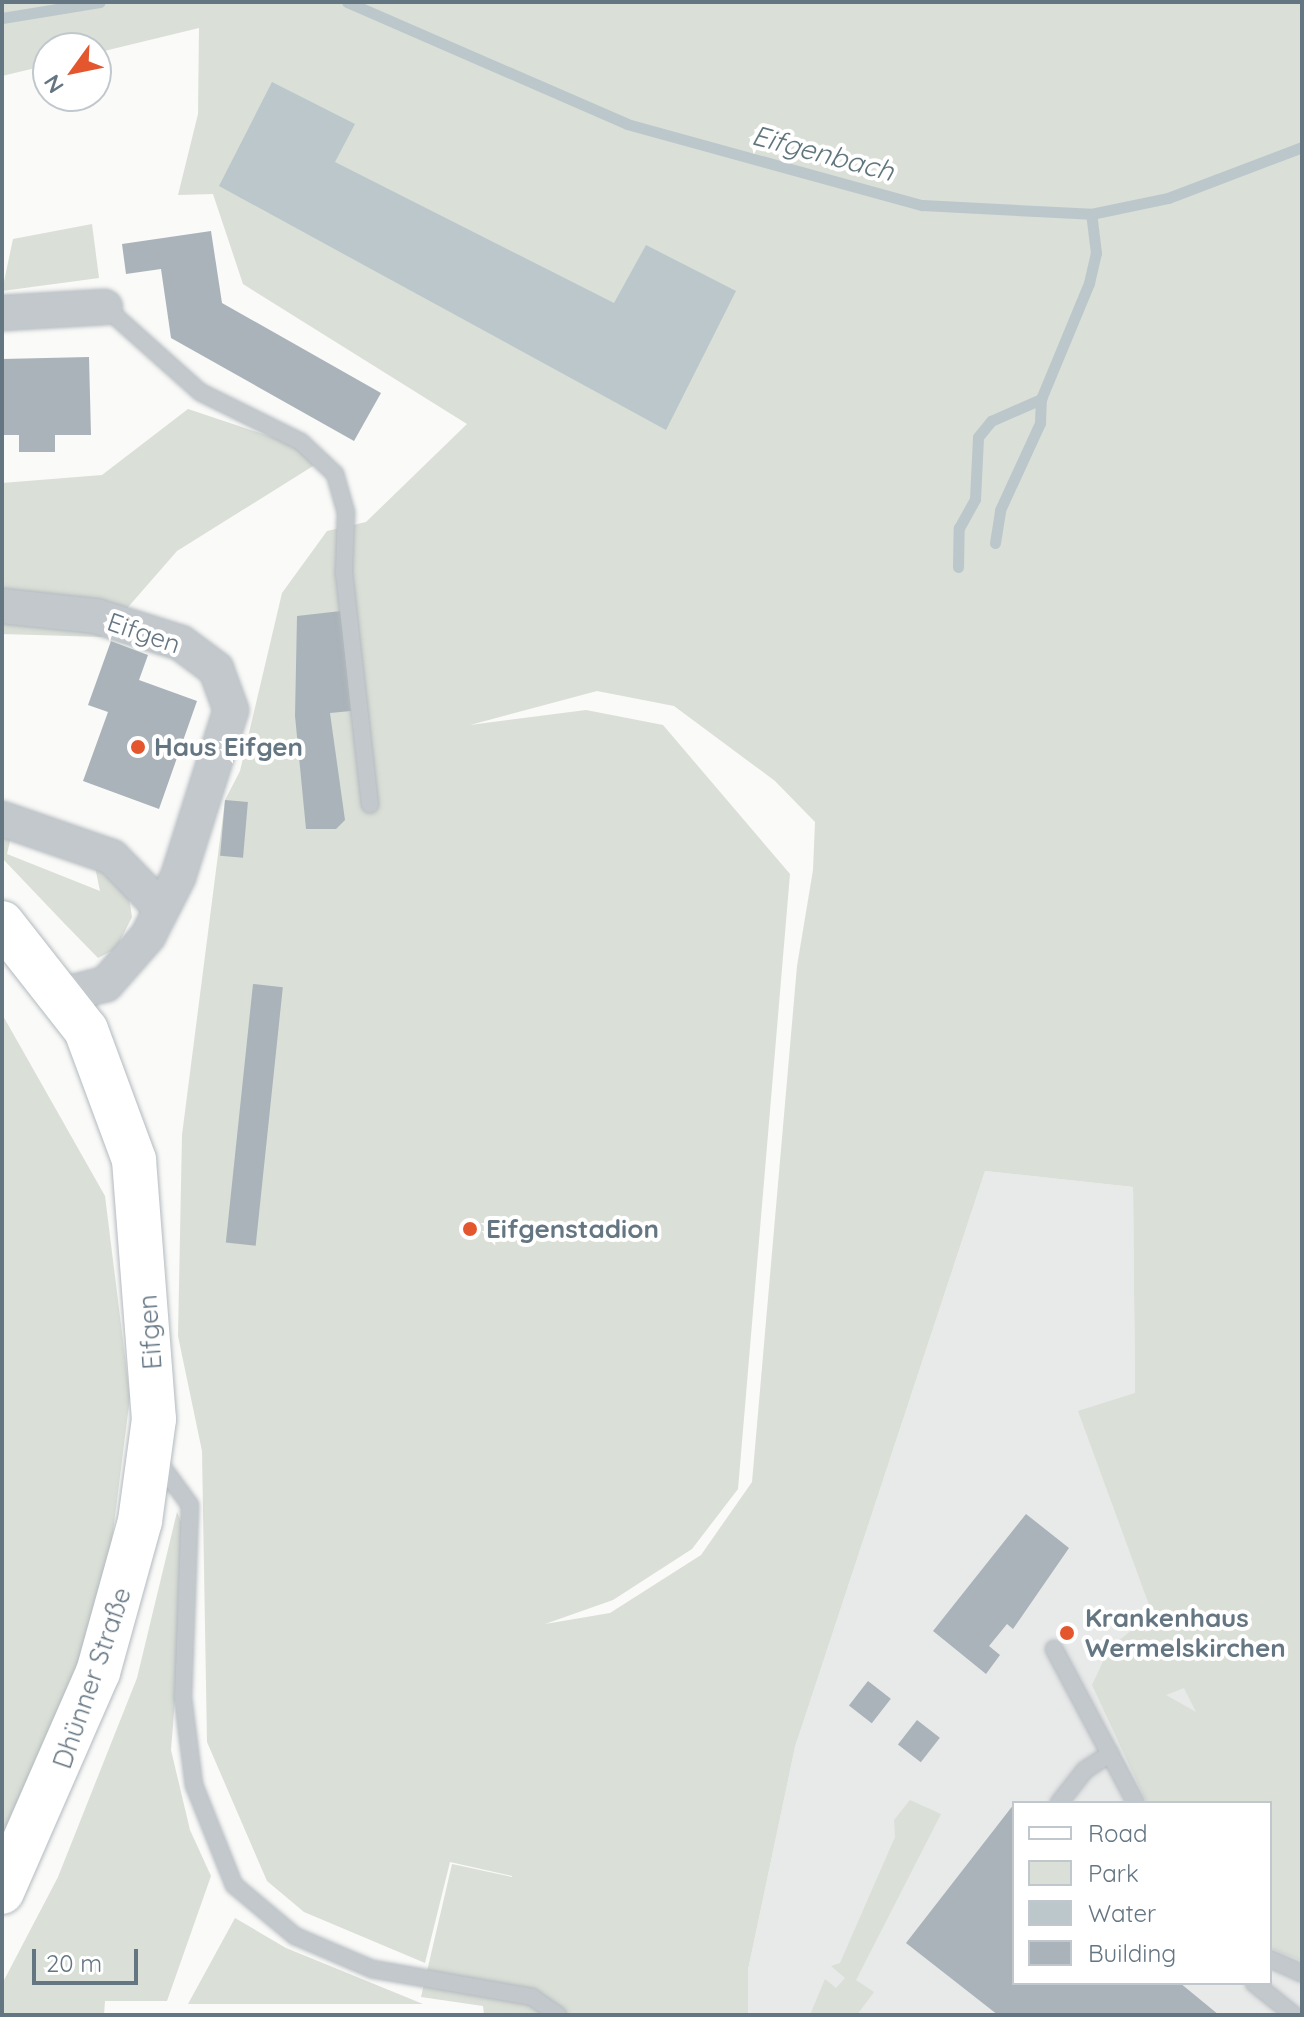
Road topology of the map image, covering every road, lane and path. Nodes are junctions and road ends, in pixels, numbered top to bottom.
1 (105, 307) joint
2 (2, 313) edge
3 (2, 606) edge
4 (370, 805) dead end
5 (8, 820) edge
6 (161, 908) junction
7 (2, 923) edge
8 (55, 997) junction
9 (151, 1454) junction
10 (1054, 1649) dead end
11 (1110, 1754) junction
12 (1061, 1801) edge
13 (1135, 1801) edge
14 (2, 1892) edge
15 (1272, 1960) edge
16 (1302, 1973) edge
17 (1256, 1985) edge
18 (558, 2015) edge
19 (1294, 2015) edge

1 - 2 street
1 - 4 lane
3 - 6 street, Eifgen
5 - 6 street
6 - 8 street, Eifgen
7 - 8 main road, Eifgen
8 - 9 main road, Eifgen
9 - 14 main road, Dhünner Straße
9 - 18 lane
10 - 11 lane
11 - 12 lane
11 - 13 lane
15 - 16 lane
17 - 19 lane

